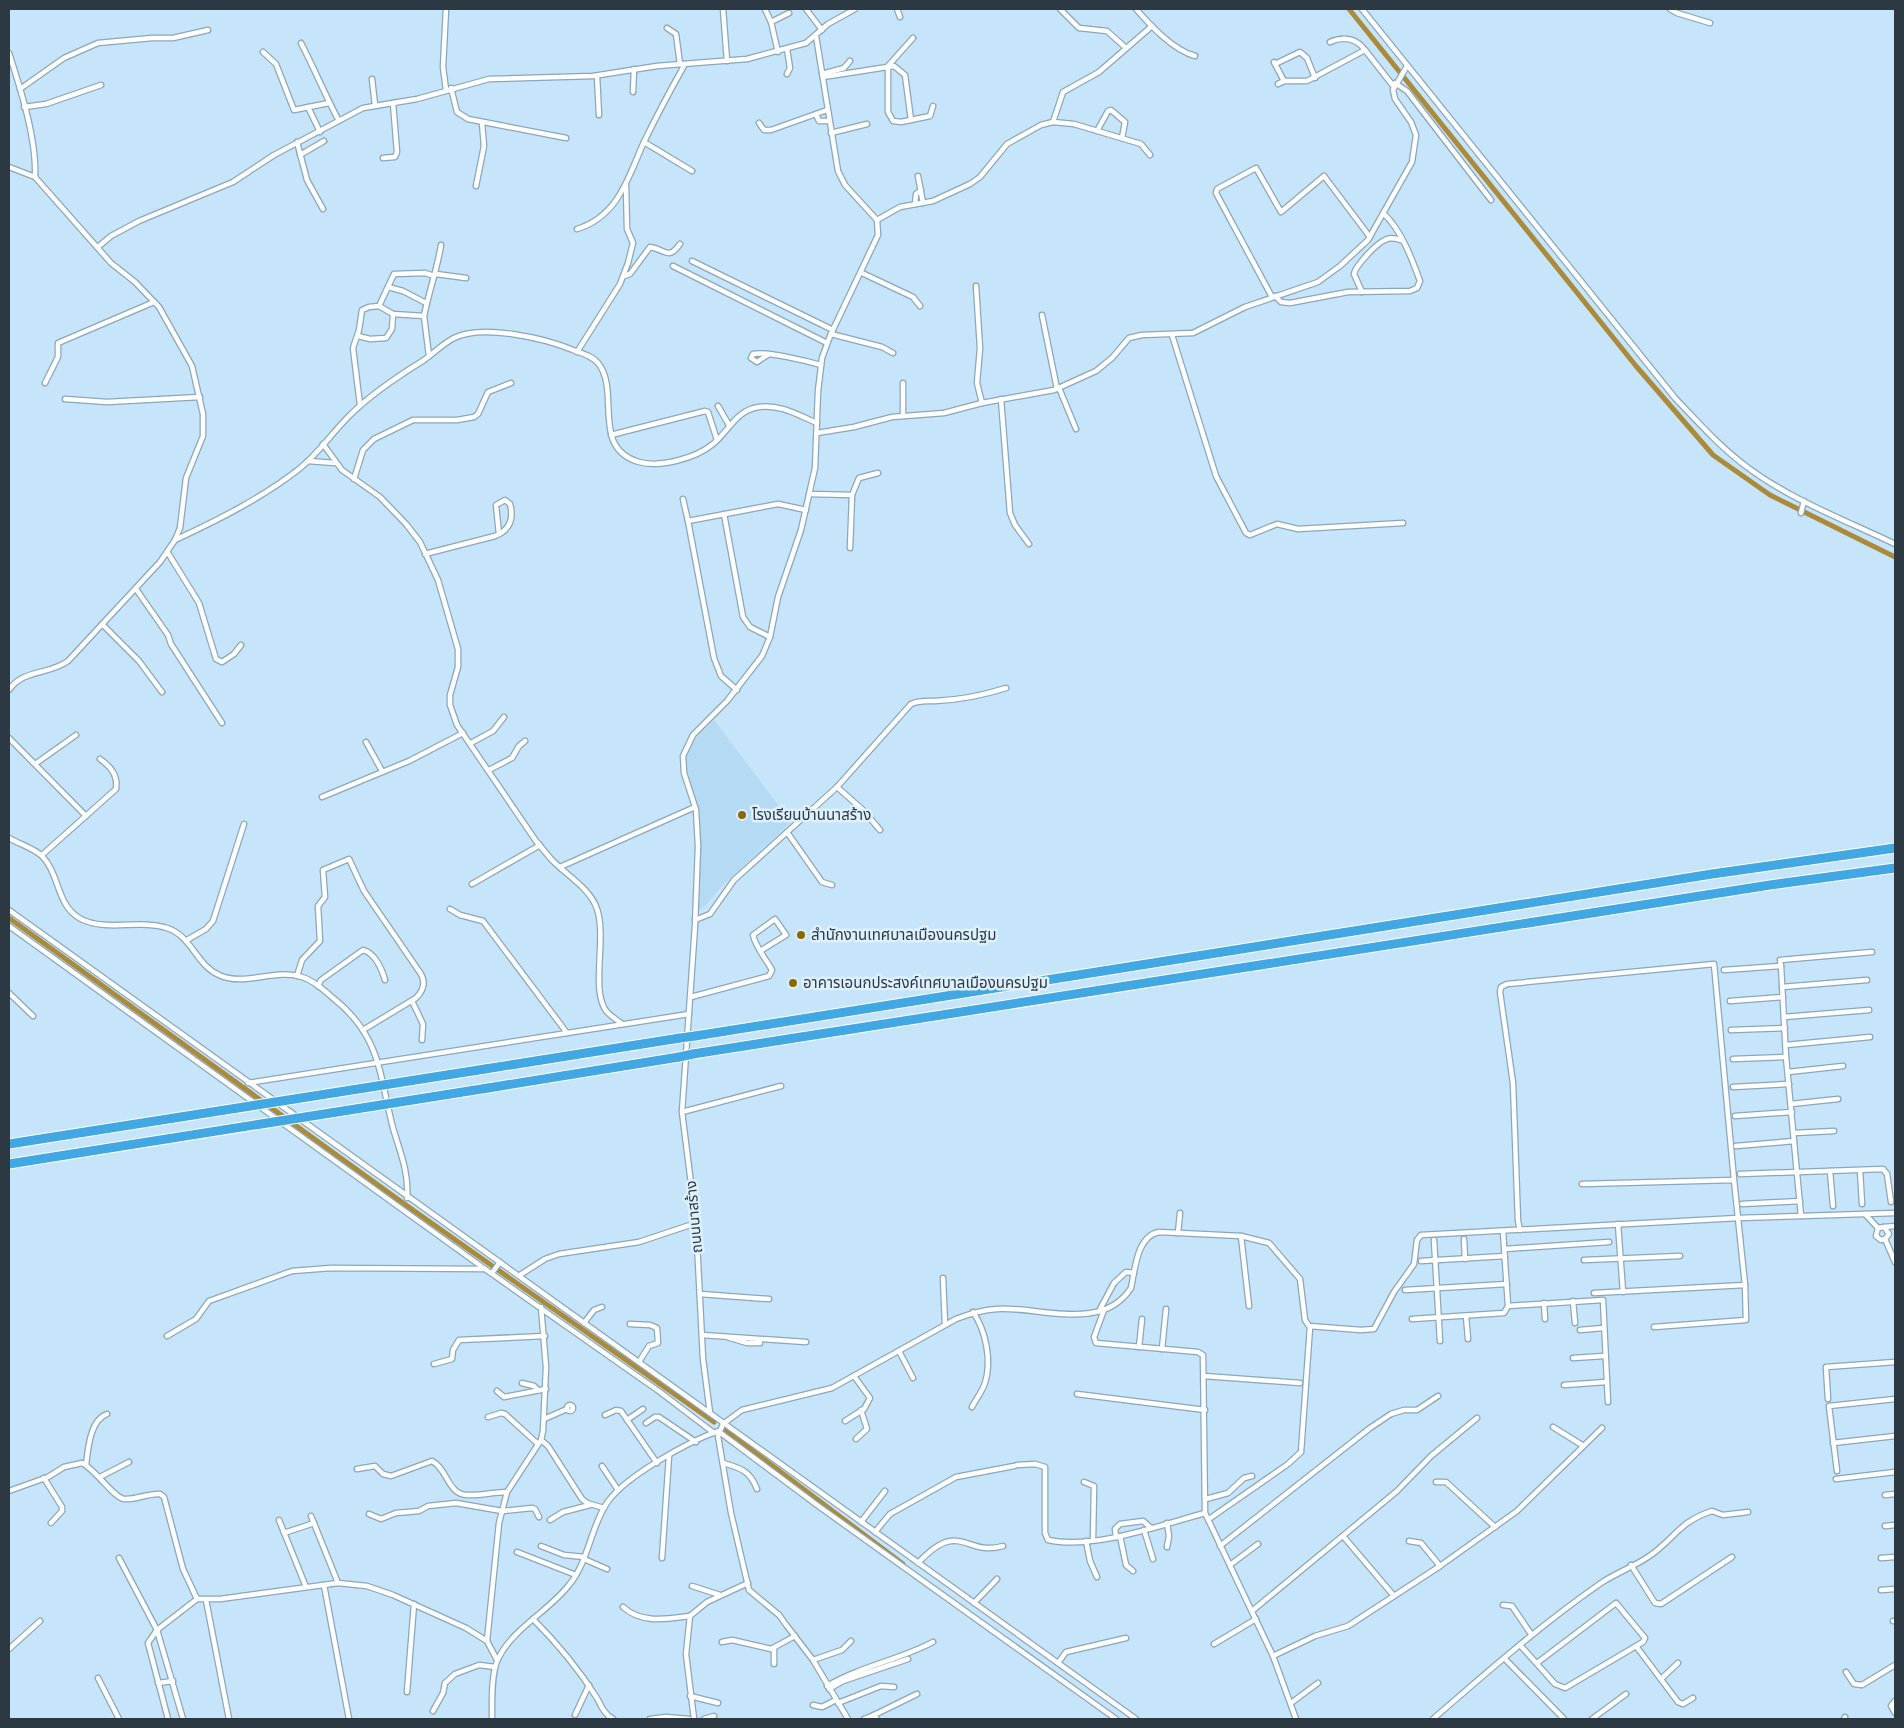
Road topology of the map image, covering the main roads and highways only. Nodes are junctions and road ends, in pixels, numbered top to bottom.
1 (1895, 848) edge
2 (1895, 868) edge
3 (9, 1144) edge
4 (9, 1164) edge

1 - 3 highway, bridge
2 - 4 highway, bridge

